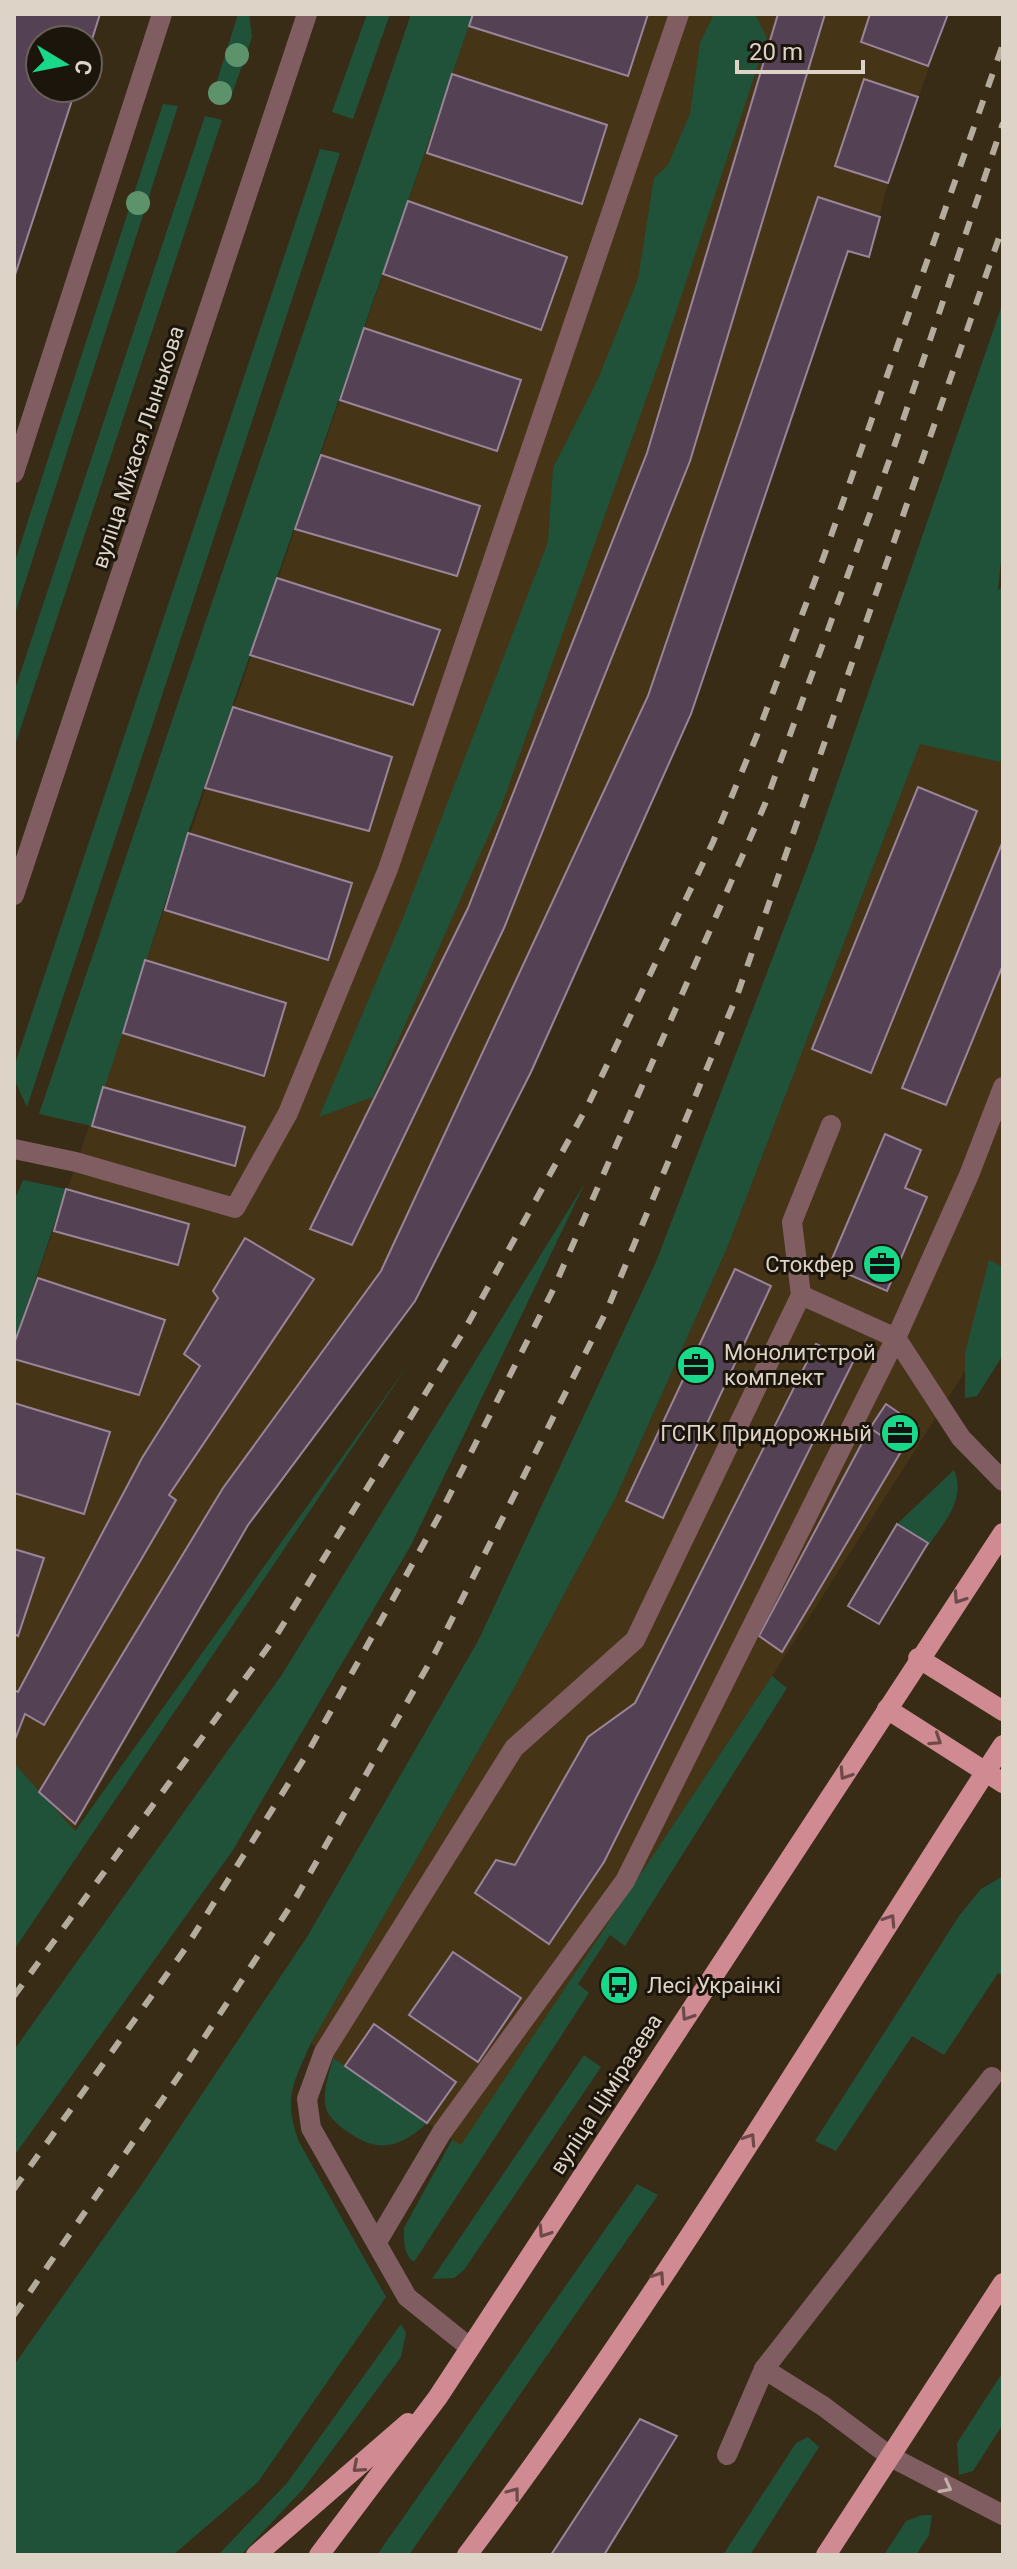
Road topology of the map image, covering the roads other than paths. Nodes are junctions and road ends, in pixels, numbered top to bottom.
1 (162, 14) edge
2 (307, 14) edge
3 (679, 14) edge
4 (14, 473) edge
5 (14, 895) edge
6 (1003, 1087) edge
7 (831, 1125) dead end
8 (14, 1149) edge
9 (801, 1295) junction
10 (896, 1338) junction
11 (1003, 1481) edge
12 (1003, 1533) edge
13 (918, 1658) junction
14 (887, 1709) junction
15 (1003, 1711) edge
16 (1003, 1745) edge
17 (994, 1778) edge
18 (992, 2077) dead end
19 (377, 2242) junction
20 (1003, 2283) edge
21 (468, 2346) junction
22 (764, 2369) junction
23 (438, 2397) junction
24 (727, 2455) dead end
25 (891, 2457) junction
26 (1003, 2515) edge
27 (256, 2555) edge
28 (319, 2555) edge
29 (467, 2555) edge
30 (826, 2555) edge

1 - 4 street
2 - 5 street, вуліца Міхася Лынькова
3 - 8 street
6 - 10 street
7 - 9 street
9 - 10 street
9 - 19 street
10 - 11 street
10 - 19 street
12 -> 13 main road, вуліца Ціміразева
13 - 14 main road, вуліца Ціміразева
13 - 15 main road
14 -> 17 main road
14 -> 21 main road, вуліца Ціміразева
16 - 17 main road
29 -> 17 main road
18 - 22 street
19 - 21 street
20 - 25 main road
21 - 23 main road, вуліца Ціміразева
22 - 24 street
22 - 25 street
23 -> 27 main road
23 - 28 main road, вуліца Ціміразева
25 -> 26 street
25 - 30 main road

